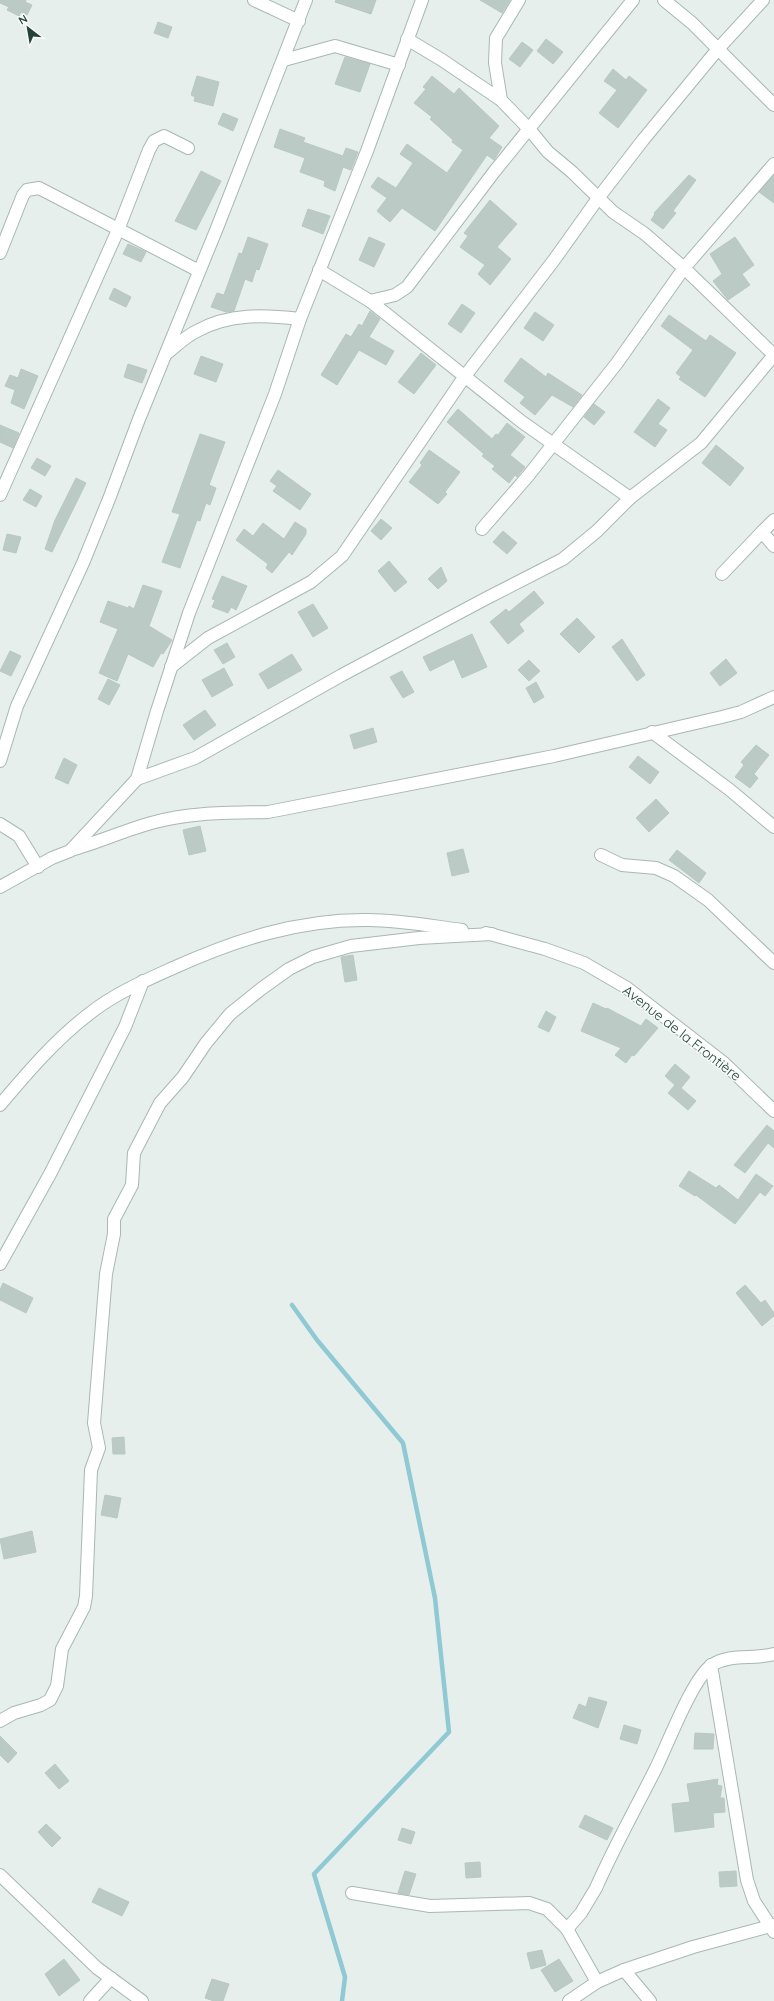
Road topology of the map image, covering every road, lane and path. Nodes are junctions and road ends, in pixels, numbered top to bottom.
1 (254, 0) edge
2 (306, 0) edge
3 (422, 0) edge
4 (519, 0) edge
5 (633, 0) edge
6 (664, 0) edge
7 (763, 0) edge
8 (299, 20) junction
9 (407, 39) junction
10 (718, 49) junction
11 (284, 60) junction
12 (399, 65) junction
13 (501, 100) junction
14 (774, 106) edge
15 (529, 129) junction
16 (188, 148) dead end
17 (774, 164) edge
18 (599, 197) junction
19 (118, 230) junction
20 (0, 253) edge
21 (684, 268) junction
22 (319, 270) junction
23 (198, 271) junction
24 (370, 302) junction
25 (300, 319) junction
26 (166, 354) junction
27 (774, 355) edge
28 (465, 376) junction
29 (552, 445) junction
30 (0, 495) edge
31 (630, 498) junction
32 (774, 520) edge
33 (482, 529) dead end
34 (762, 532) junction
35 (774, 546) edge
36 (722, 574) dead end
37 (171, 667) junction
38 (774, 697) edge
39 (652, 732) junction
40 (0, 761) edge
41 (137, 780) junction
42 (0, 824) edge
43 (774, 827) edge
44 (70, 851) junction
45 (601, 855) dead end
46 (38, 867) junction
47 (0, 887) edge
48 (492, 934) junction
49 (772, 958) edge
50 (143, 981) junction
51 (0, 1105) edge
52 (774, 1111) edge
53 (0, 1264) edge
54 (774, 1654) edge
55 (711, 1665) junction
56 (0, 1721) edge
57 (0, 1876) edge
58 (352, 1893) dead end
59 (772, 1928) edge
60 (567, 1929) junction
61 (624, 1970) junction
62 (111, 1978) junction
63 (597, 1982) junction
64 (90, 2001) edge
65 (142, 2001) edge
66 (569, 2001) edge
67 (650, 2001) edge

1 - 8 street
2 - 8 street
3 - 9 street
4 - 13 street
5 - 15 street
6 - 10 street
7 - 10 street
8 - 11 street
9 - 12 street
9 - 13 street
10 - 14 street
10 - 18 street
11 - 12 street
11 - 23 street
12 - 22 street
13 - 15 street
15 - 18 street
15 - 24 street
16 - 19 street
17 - 21 street
18 - 21 street
18 - 28 street
19 - 20 street
19 - 23 street
19 - 30 street
21 - 27 street
21 - 29 street
22 - 24 street
22 - 25 street
23 - 26 street
24 - 28 street
25 - 26 street
25 - 37 street
26 - 40 street
27 - 31 street
28 - 29 street
28 - 37 street
29 - 31 street
29 - 33 street
31 - 41 street
32 - 34 street
34 - 35 street
34 - 36 street
37 - 41 street
38 - 39 street
39 - 43 street
39 - 44 street
41 - 44 street
42 - 46 street
44 - 46 street
45 - 49 street
46 - 47 street
48 - 50 street, Avenue de la Frontière
48 - 52 street, Avenue de la Frontière
48 - 56 street
50 - 51 street, Avenue de la Frontière
50 - 53 street
54 - 55 street
55 - 59 street
55 - 60 street
57 - 62 street
58 - 60 street
59 - 61 street
60 - 63 street
61 - 63 street
61 - 67 street
62 - 64 street
62 - 65 street
63 - 66 street

